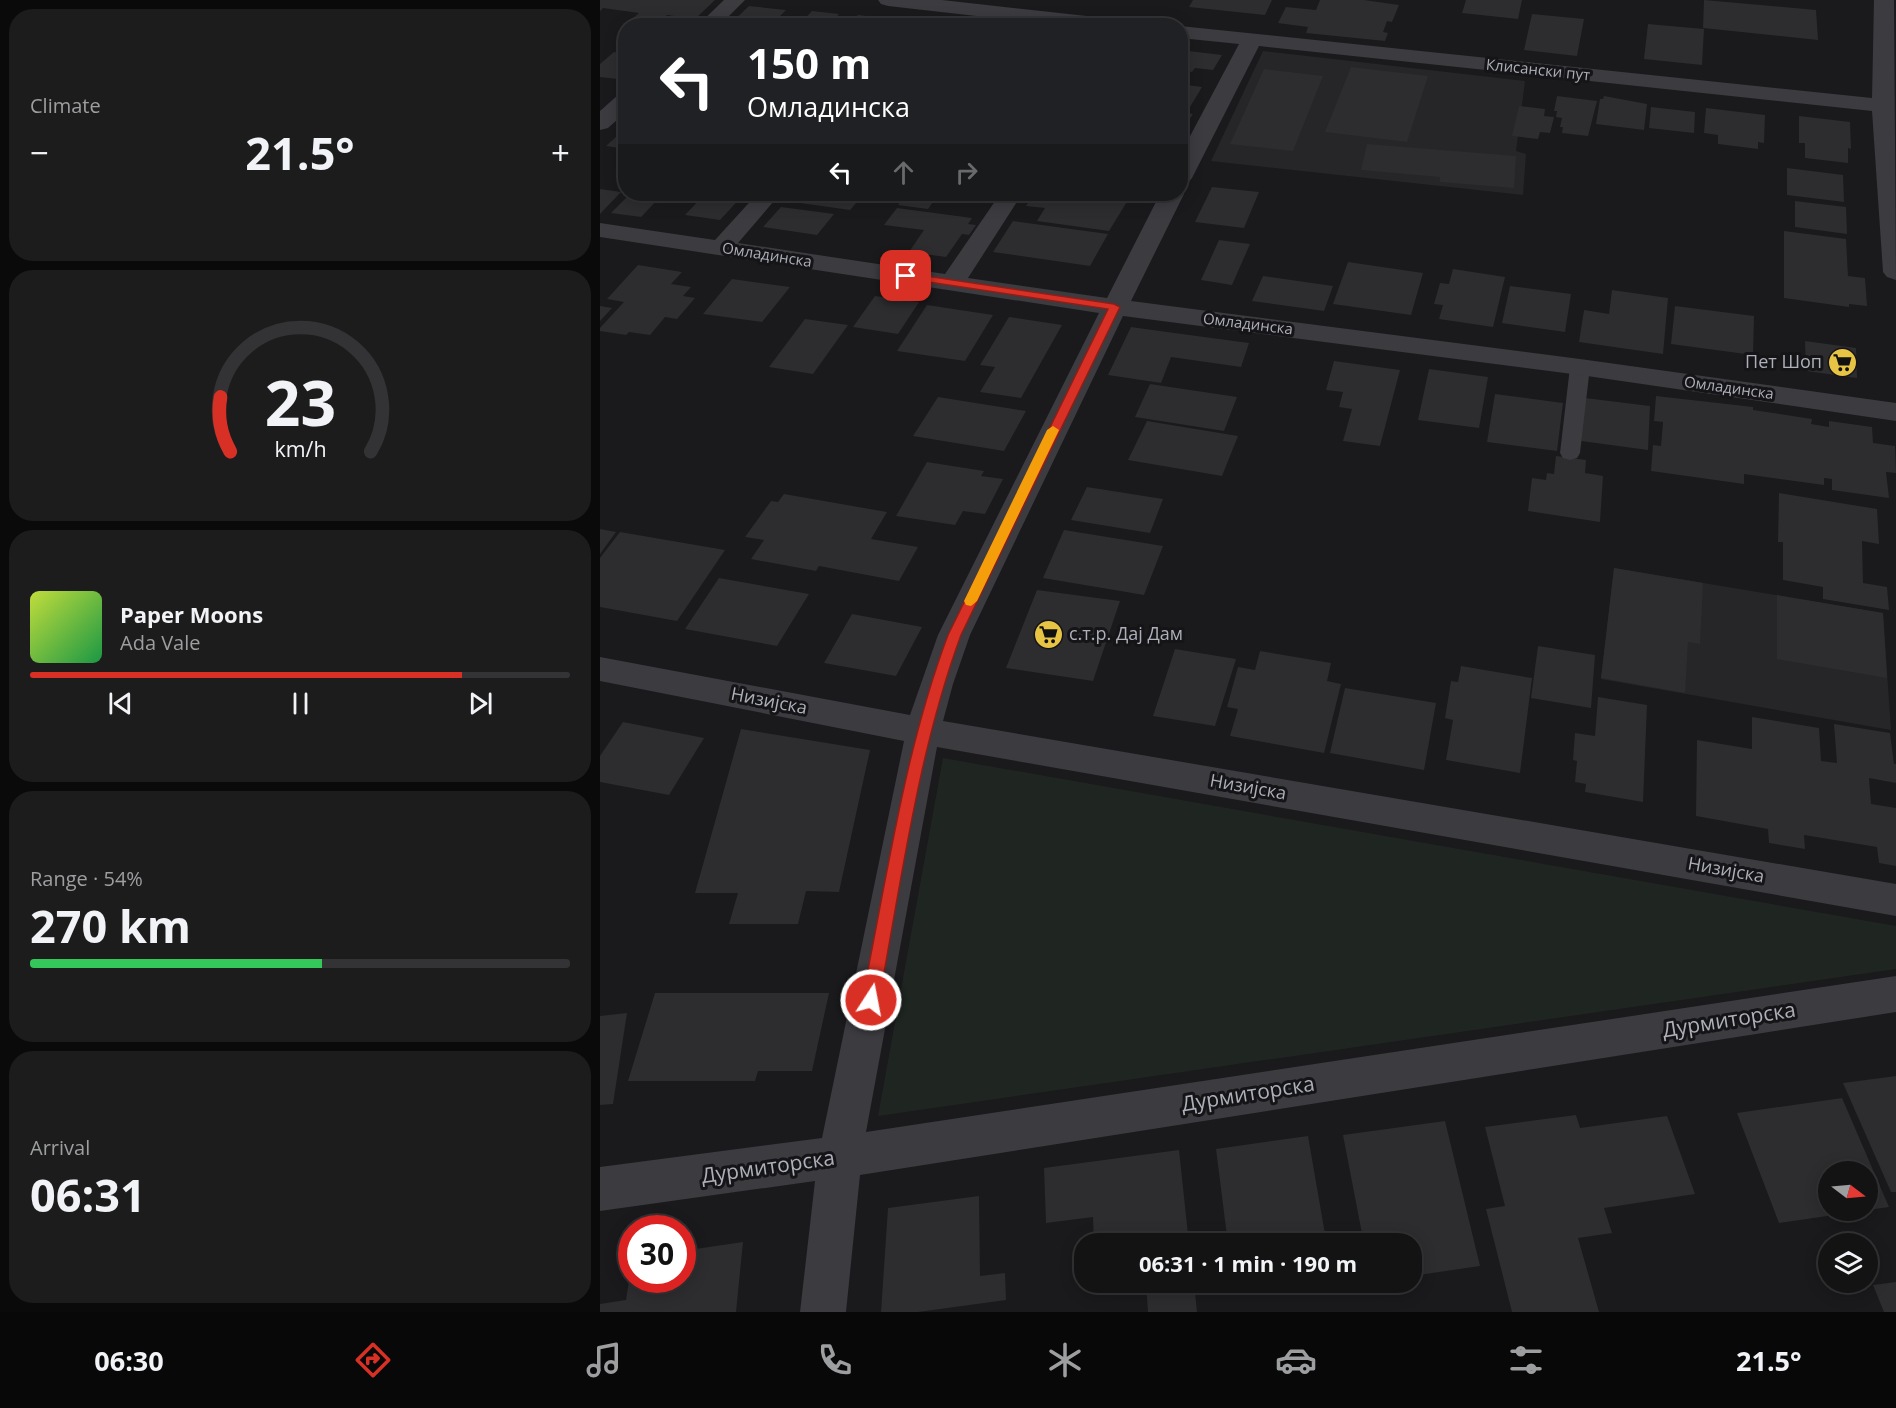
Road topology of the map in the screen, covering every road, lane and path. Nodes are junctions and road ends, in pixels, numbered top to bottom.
1 (735, 0) edge
2 (888, 0) edge
3 (1878, 1) edge
4 (933, 5) junction
5 (716, 18) edge
6 (922, 18) edge
7 (1056, 18) edge
8 (1188, 33) edge
9 (1251, 40) junction
10 (618, 107) edge
11 (1889, 107) edge
12 (600, 123) edge
13 (1188, 162) edge
14 (763, 201) edge
15 (1006, 201) edge
16 (1169, 201) edge
17 (600, 230) edge
18 (721, 248) junction
19 (1896, 272) edge
20 (952, 283) junction
21 (1114, 307) junction
22 (1580, 367) junction
23 (1896, 412) edge
24 (1570, 453) dead end
25 (600, 669) edge
26 (923, 731) junction
27 (1896, 900) edge
28 (1896, 994) edge
29 (840, 1157) junction
30 (600, 1189) edge
31 (823, 1312) edge

1 - 5 street
2 - 4 street
3 - 11 street
4 - 6 street
4 - 7 street
8 - 9 street, Клисански пут
9 - 11 street, Клисански пут
9 - 13 street
10 - 12 street
11 - 19 street
14 - 18 street
15 - 20 street
16 - 21 street
17 - 18 street, Омладинска
18 - 20 street, Омладинска
20 - 21 street, Омладинска
21 - 22 street, Омладинска
21 - 26 street
22 - 23 street, Омладинска
22 - 24 lane
25 - 26 street, Низијска
26 - 27 street, Низијска
26 - 29 street
28 - 29 street, Дурмиторска
29 - 30 street, Дурмиторска
29 - 31 street

